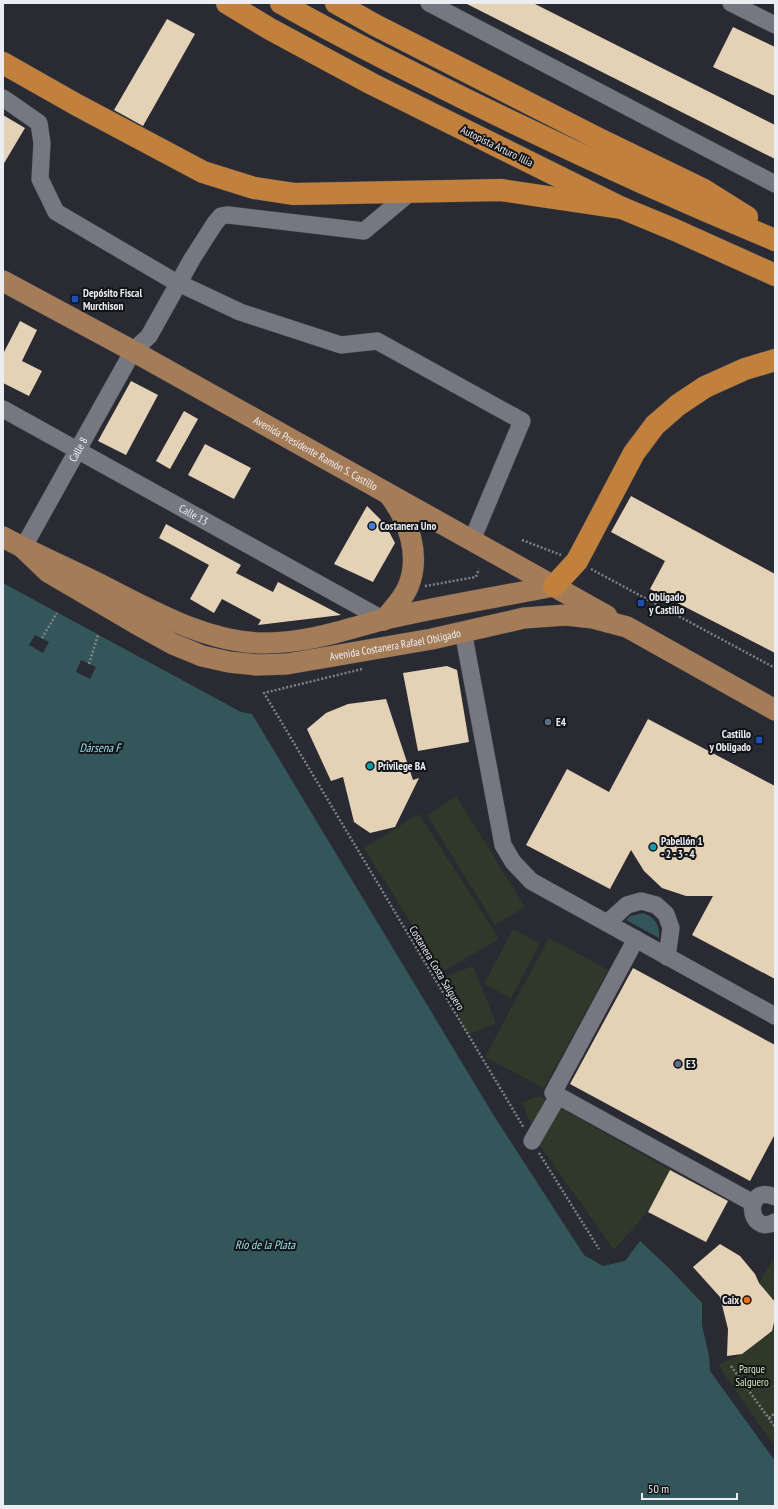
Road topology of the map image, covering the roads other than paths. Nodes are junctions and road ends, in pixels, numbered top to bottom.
1 (227, 3) edge
2 (281, 3) edge
3 (336, 3) edge
4 (429, 3) edge
5 (731, 3) edge
6 (775, 25) edge
7 (3, 63) edge
8 (3, 98) edge
9 (775, 184) edge
10 (412, 191) junction
11 (622, 208) junction
12 (775, 234) edge
13 (775, 240) edge
14 (775, 275) edge
15 (3, 280) edge
16 (178, 284) junction
17 (133, 351) junction
18 (775, 360) edge
19 (3, 409) edge
20 (78, 450) junction
21 (387, 493) junction
22 (3, 537) edge
23 (472, 540) junction
24 (23, 548) junction
25 (554, 586) junction
26 (384, 620) junction
27 (627, 627) junction
28 (463, 632) junction
29 (775, 710) edge
30 (607, 923) junction
31 (636, 939) junction
32 (667, 957) junction
33 (775, 1016) edge
34 (558, 1096) junction
35 (532, 1141) road end
36 (773, 1192) edge
37 (753, 1204) junction
38 (775, 1222) edge

1 - 11 highway, Autopista Arturo Illia
2 - 13 highway
3 - 12 highway
4 - 9 street
5 - 6 street
7 - 10 highway
8 - 16 street
10 - 11 highway
10 - 16 street, Calle 8
11 - 14 highway, Autopista Arturo Illia
15 - 17 main road, Avenida Presidente Ramón S. Castillo
16 - 17 street, Calle 8
16 - 23 street
17 - 20 street, Calle 8
17 - 21 main road, Avenida Presidente Ramón S. Castillo
18 - 25 highway
19 - 20 street, Calle 13
20 - 24 street, Calle 8
20 - 26 street, Calle 13
21 - 23 main road, Avenida Presidente Ramón S. Castillo
21 - 26 main road
22 - 24 main road, Avenida Costanera Rafael Obligado
23 - 25 main road, Avenida Presidente Ramón S. Castillo
24 - 26 main road, Avenida Costanera Rafael Obligado
24 - 28 main road, Avenida Costanera Rafael Obligado
25 - 26 main road, Avenida Costanera Rafael Obligado
25 - 27 main road, Avenida Presidente Ramón S. Castillo
27 - 28 main road, Avenida Costanera Rafael Obligado
27 - 29 main road, Avenida Costanera Rafael Obligado
28 - 30 street
30 - 31 street
30 - 32 street
31 - 32 street
31 - 34 street
32 - 33 street
34 - 35 street
34 - 37 street
36 - 37 street
37 - 38 street

